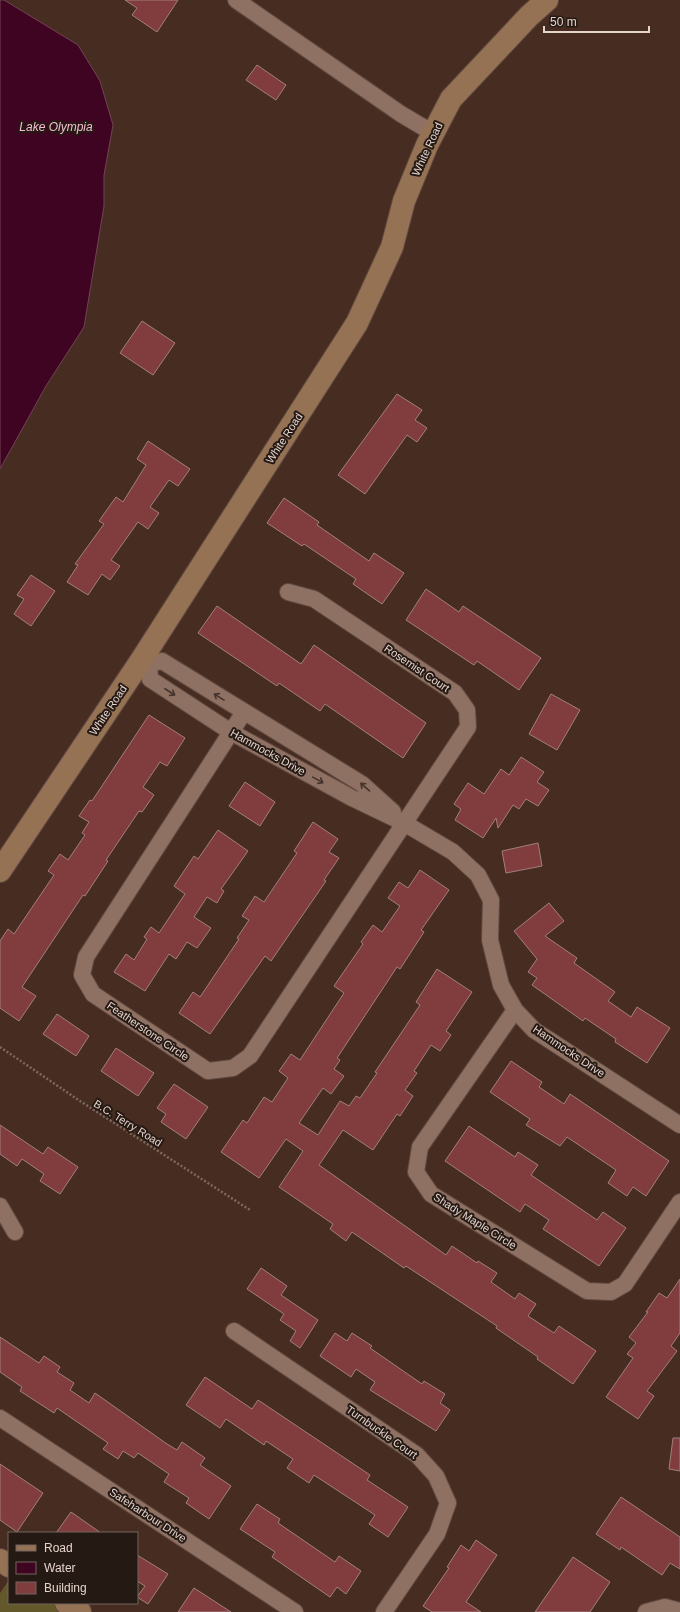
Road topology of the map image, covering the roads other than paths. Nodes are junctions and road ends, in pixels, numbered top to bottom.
1 (236, 0) edge
2 (547, 0) edge
3 (433, 133) junction
4 (288, 592) dead end
5 (146, 661) junction
6 (244, 712) junction
7 (231, 732) junction
8 (404, 823) junction
9 (0, 871) edge
10 (515, 1010) junction
11 (680, 1125) edge
12 (680, 1202) edge
13 (0, 1206) edge
14 (15, 1232) dead end
15 (234, 1331) dead end
16 (0, 1418) edge
17 (68, 1604) edge
18 (680, 1610) edge
19 (80, 1612) edge
20 (295, 1612) edge
21 (384, 1612) edge
22 (646, 1612) edge

1 - 3 street
2 - 3 street, White Road
3 - 5 street, White Road
4 - 8 street, Rosemist Court
6 -> 5 street, Hammocks Drive
5 -> 7 street, Hammocks Drive
5 - 9 street, White Road
6 - 7 street, Featherstone Circle
8 -> 6 street, Hammocks Drive
7 -> 8 street, Hammocks Drive
7 - 8 street, Featherstone Circle
8 - 10 street, Hammocks Drive
10 - 11 street, Hammocks Drive
10 - 12 street, Shady Maple Circle
13 - 14 street
15 - 21 street, Turnbuckle Court
16 - 20 street, Safeharbour Drive
17 - 19 street
18 - 22 street

